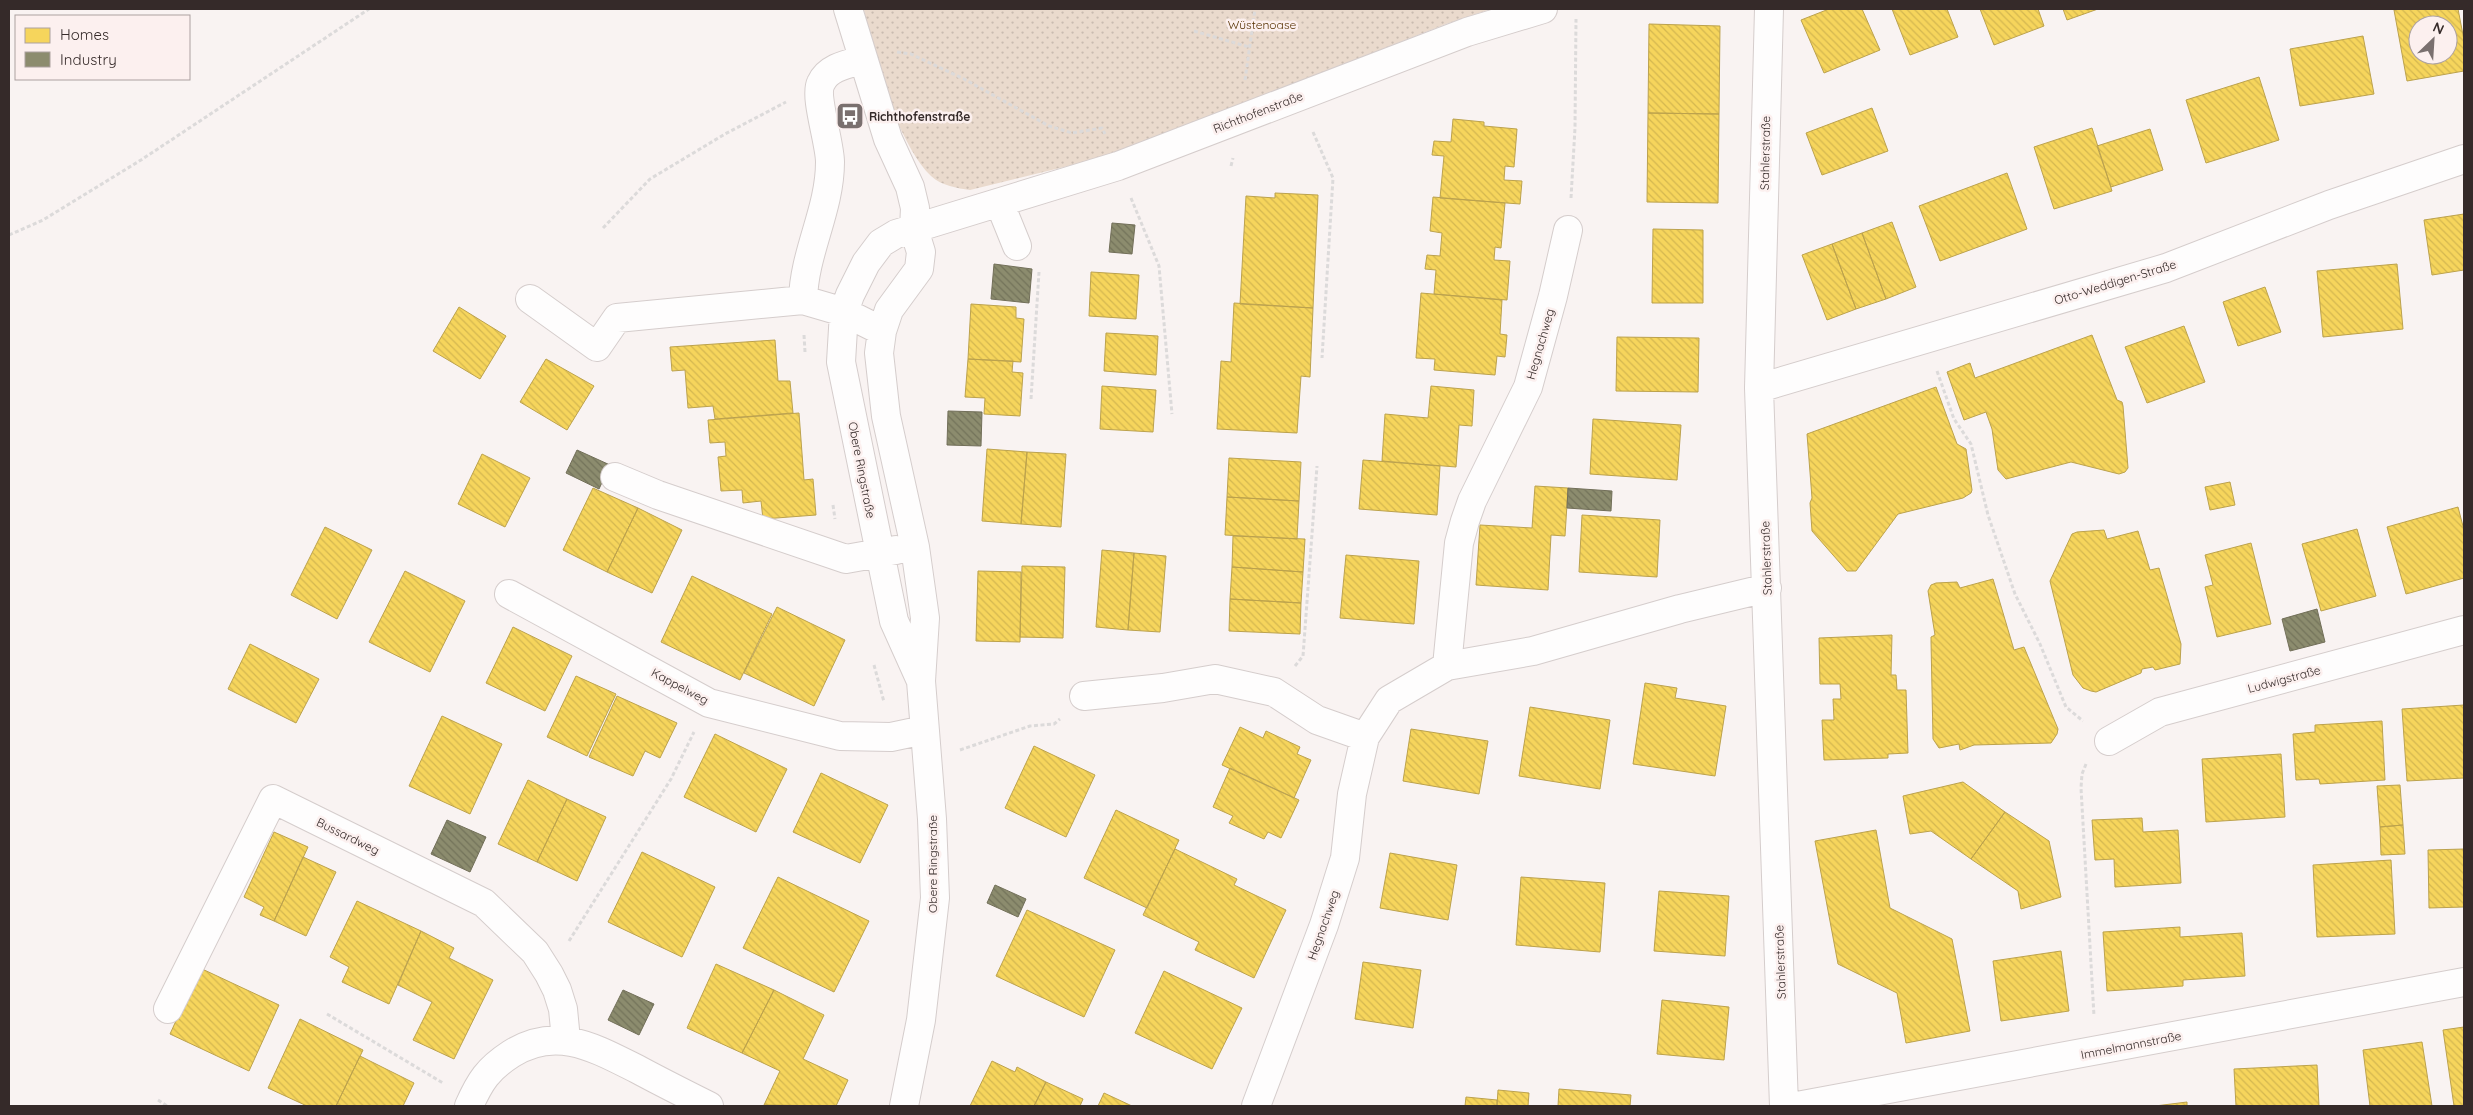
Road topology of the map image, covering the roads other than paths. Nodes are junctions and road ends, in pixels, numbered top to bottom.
1 (848, 9) edge
2 (1542, 9) edge
3 (1769, 9) edge
4 (863, 60) junction
5 (2464, 158) edge
6 (1000, 204) junction
7 (914, 229) junction
8 (1568, 230) road end
9 (1017, 246) road end
10 (530, 299) dead end
11 (803, 300) junction
12 (844, 312) junction
13 (882, 331) junction
14 (1759, 388) junction
15 (615, 477) dead end
16 (915, 547) junction
17 (879, 553) junction
18 (1767, 588) junction
19 (509, 594) dead end
20 (2464, 630) edge
21 (1447, 666) junction
22 (921, 681) junction
23 (1084, 696) road end
24 (924, 730) junction
25 (1365, 737) junction
26 (2109, 741) road end
27 (2464, 982) edge
28 (168, 1009) dead end
29 (566, 1040) junction
30 (470, 1103) edge
31 (709, 1106) edge
32 (904, 1106) edge
33 (1256, 1106) edge
34 (1784, 1106) edge
35 (1797, 1106) edge

1 - 4 street
2 - 6 street, Richthofenstraße
3 - 14 street, Stahlerstraße
4 - 7 street
4 - 11 street
5 - 14 street, Otto-Weddigen-Straße
6 - 7 street, Richthofenstraße
6 - 9 street
7 - 12 street, Obere Ringstraße
7 - 13 street, Obere Ringstraße
8 - 21 street, Hegnachweg
10 - 11 street
11 - 12 street
12 - 13 street
12 - 17 street, Obere Ringstraße
13 - 16 street, Obere Ringstraße
14 - 18 street, Stahlerstraße
15 - 17 street
16 - 17 street
16 - 22 street, Obere Ringstraße
17 - 22 street, Obere Ringstraße
18 - 21 street, Hegnachweg
18 - 34 street, Stahlerstraße
19 - 24 street, Kappelweg
20 - 26 street, Ludwigstraße
21 - 25 street, Hegnachweg
22 - 24 street, Obere Ringstraße
23 - 25 street
24 - 32 street, Obere Ringstraße
25 - 33 street, Hegnachweg
27 - 35 street, Immelmannstraße
28 - 29 street, Bussardweg
29 - 30 street
29 - 31 street

